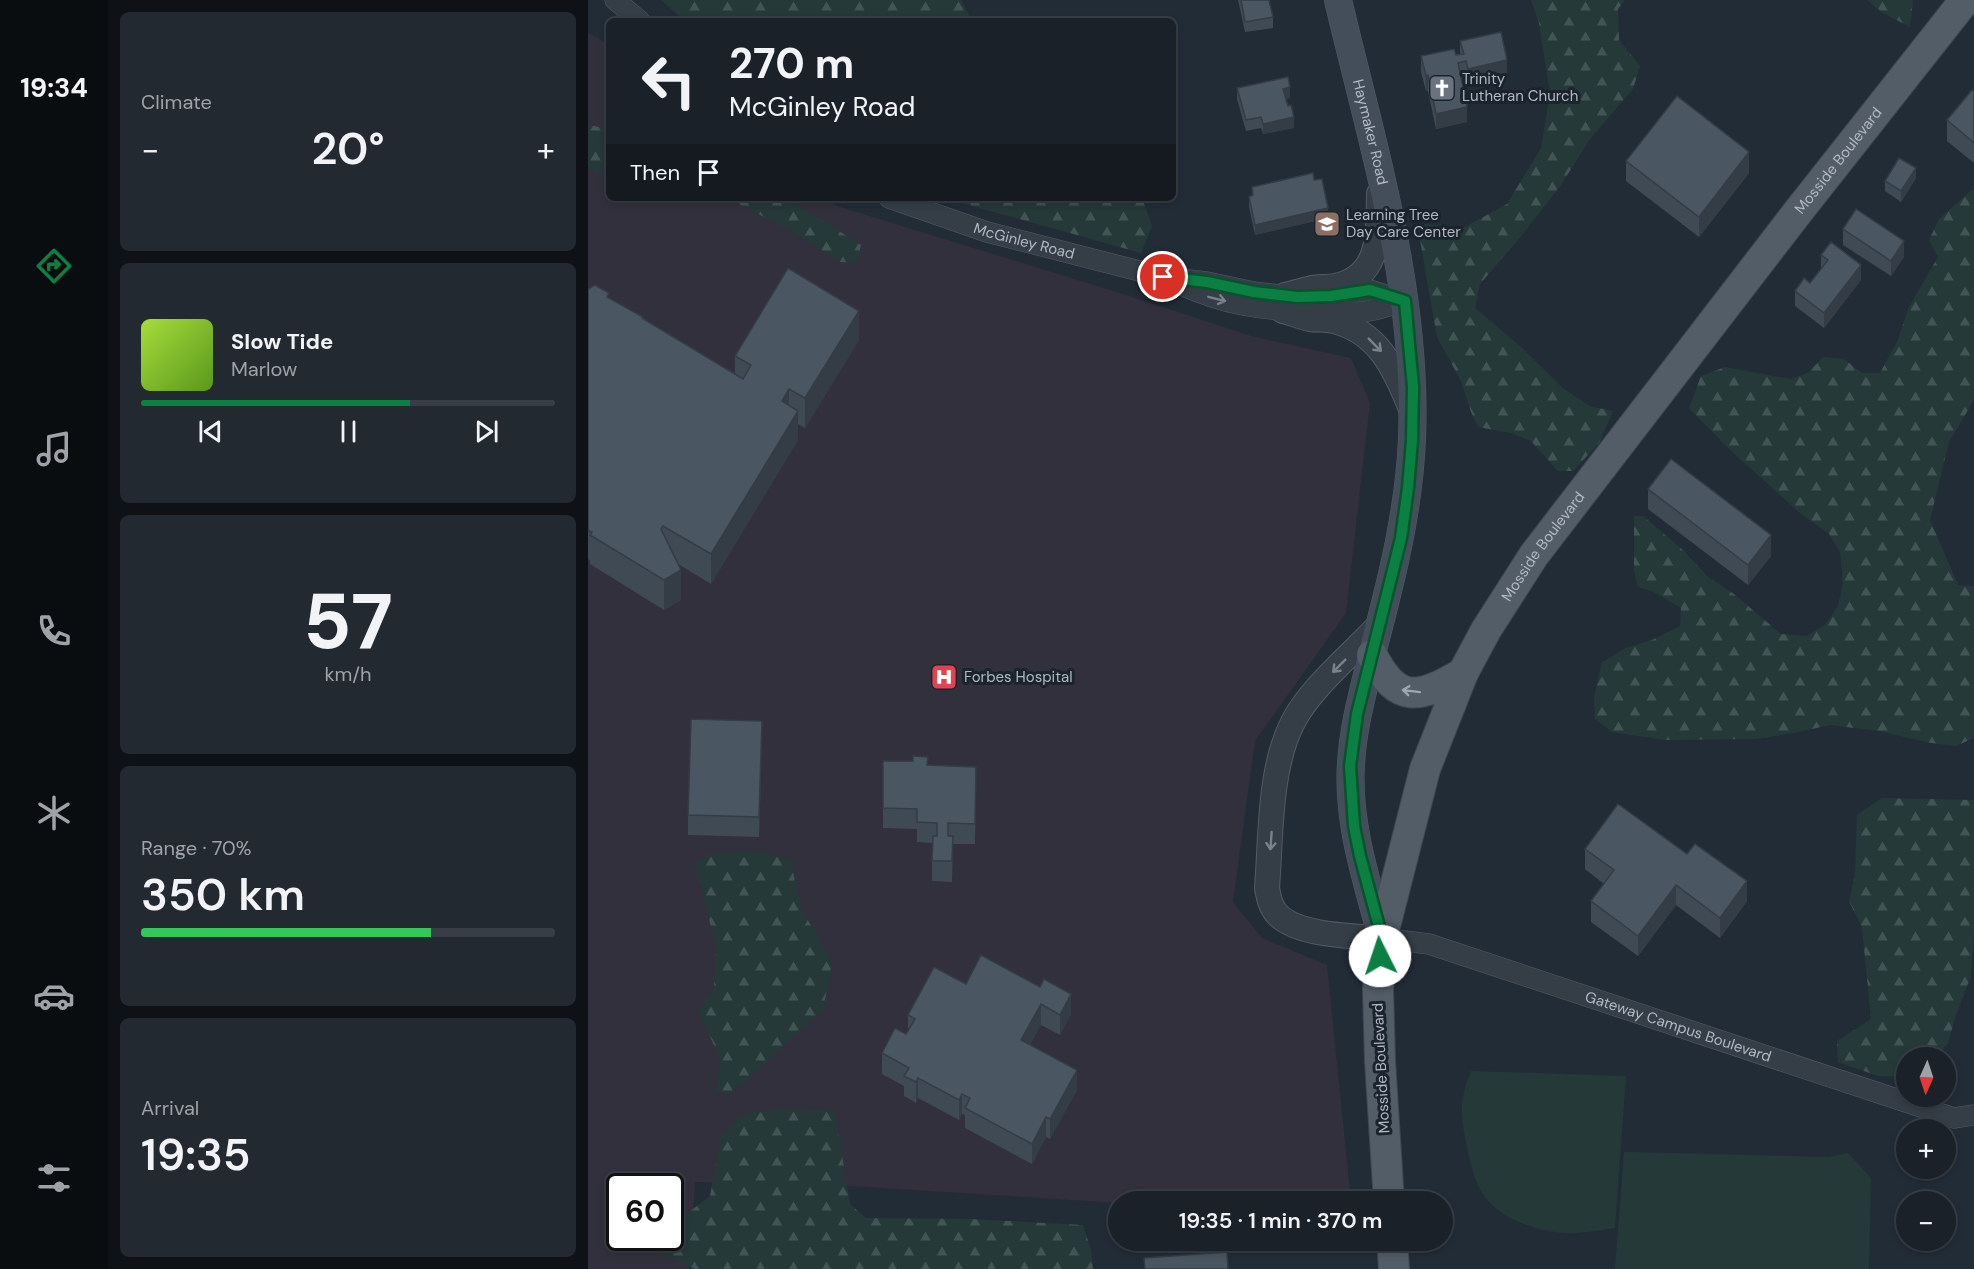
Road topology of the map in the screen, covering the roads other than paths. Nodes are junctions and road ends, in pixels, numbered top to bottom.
1 (615, 0) edge
2 (1338, 0) edge
3 (1965, 0) edge
4 (636, 18) edge
5 (1380, 174) junction
6 (898, 201) edge
7 (1405, 301) junction
8 (1284, 303) junction
9 (1413, 413) junction
10 (1380, 624) junction
11 (1372, 655) junction
12 (1462, 673) junction
13 (1382, 938) junction
14 (1974, 1114) edge
15 (1388, 1191) edge
16 (1393, 1251) edge
17 (1394, 1269) edge

1 - 4 street
2 - 5 main road, Haymaker Road
3 - 12 main road, Mosside Boulevard
5 - 7 main road, Haymaker Road
5 - 8 street
6 - 8 street, McGinley Road
7 - 8 street, McGinley Road
7 - 9 main road, Haymaker Road
8 -> 9 street
9 - 10 main road, Haymaker Road
10 - 11 main road, Haymaker Road
10 -> 13 street
12 -> 11 main road
11 - 13 main road, Haymaker Road
12 - 13 main road, Mosside Boulevard
13 - 14 street, Gateway Campus Boulevard
13 - 15 main road, Mosside Boulevard
16 - 17 main road

